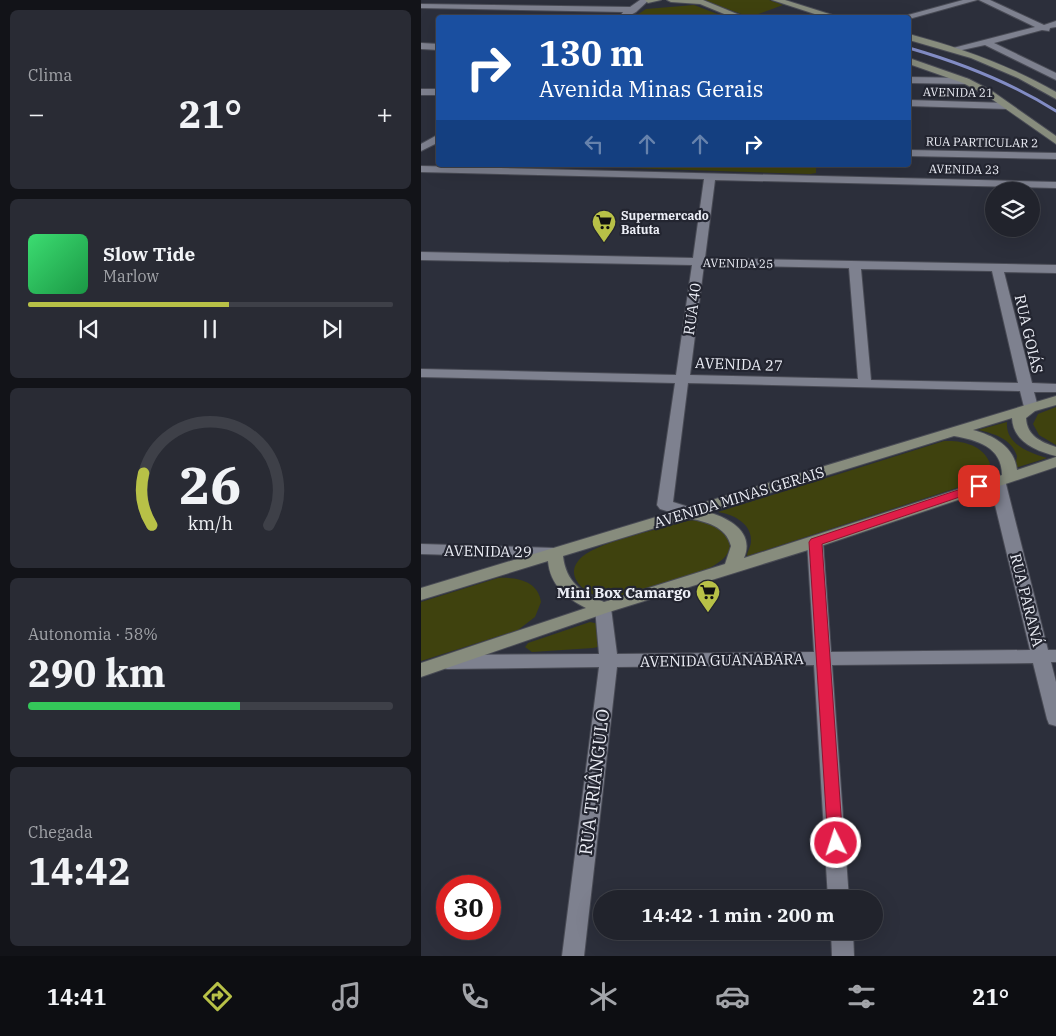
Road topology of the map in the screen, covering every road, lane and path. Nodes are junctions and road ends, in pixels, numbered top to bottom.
1 (671, 0) edge
2 (776, 0) edge
3 (973, 0) edge
4 (983, 0) edge
5 (698, 1) edge
6 (645, 3) edge
7 (421, 6) edge
8 (627, 15) edge
9 (735, 15) edge
10 (828, 15) edge
11 (911, 16) edge
12 (1056, 24) edge
13 (1043, 28) junction
14 (1056, 33) edge
15 (911, 38) edge
16 (986, 42) junction
17 (421, 46) edge
18 (436, 47) edge
19 (956, 50) junction
20 (911, 62) edge
21 (1056, 77) edge
22 (911, 80) edge
23 (966, 82) junction
24 (421, 92) edge
25 (436, 92) edge
26 (1056, 96) edge
27 (911, 103) edge
28 (1007, 106) junction
29 (436, 139) edge
30 (1056, 141) edge
31 (421, 148) edge
32 (911, 152) edge
33 (1056, 156) edge
34 (826, 167) edge
35 (421, 169) edge
36 (710, 176) junction
37 (825, 179) junction
38 (1056, 185) edge
39 (421, 256) edge
40 (699, 262) junction
41 (855, 265) junction
42 (997, 268) junction
43 (1056, 270) edge
44 (421, 373) edge
45 (683, 379) junction
46 (865, 384) junction
47 (1025, 386) junction
48 (1056, 388) edge
49 (1056, 400) edge
50 (1031, 407) junction
51 (947, 433) junction
52 (1056, 452) edge
53 (1056, 462) edge
54 (1003, 478) junction
55 (690, 513) junction
56 (815, 542) junction
57 (421, 549) edge
58 (555, 552) junction
59 (731, 568) junction
60 (421, 594) edge
61 (603, 608) junction
62 (1048, 656) edge
63 (823, 659) junction
64 (609, 661) junction
65 (447, 662) junction
66 (421, 670) edge
67 (1056, 719) edge
68 (838, 890) edge
69 (842, 940) edge
70 (573, 956) edge
71 (843, 956) edge

1 - 5 main road
2 - 10 main road
3 - 11 street
4 - 13 street
5 - 9 main road
6 - 7 street
6 - 8 street
12 - 13 street
13 - 14 street
13 - 16 street
15 - 19 main road
16 - 19 street
16 - 21 street
17 - 18 street
19 - 26 main road
20 - 23 main road
22 - 23 street
23 - 28 main road
24 - 25 street
27 - 28 street, AVENIDA 21
28 - 30 main road
29 - 31 street
32 - 33 street, RUA PARTICULAR 2
34 - 37 street
35 - 36 street, AVENIDA 23
36 - 37 street, AVENIDA 23
36 - 40 street, RUA 40
37 - 38 street, AVENIDA 23
39 - 40 street, AVENIDA 25
40 - 41 street, AVENIDA 25
40 - 45 street, RUA 40
41 - 42 street, AVENIDA 25
41 - 46 street
42 - 43 street, AVENIDA 25
42 - 47 street, RUA GOIÁS
44 - 45 street, AVENIDA 27
45 - 46 street, AVENIDA 27
45 - 55 street, RUA 40
46 - 47 street, AVENIDA 27
47 - 48 street, AVENIDA 27
47 - 50 street, RUA GOIÁS
49 - 50 main road, AVENIDA MINAS GERAIS
50 - 51 main road, AVENIDA MINAS GERAIS
50 - 52 main road
51 - 54 main road
51 - 55 main road, AVENIDA MINAS GERAIS
53 - 54 main road
54 - 56 main road
54 - 62 street, RUA PARANÁ
55 - 58 main road, AVENIDA MINAS GERAIS
55 - 59 main road
56 - 59 main road
56 - 63 street
57 - 58 street, AVENIDA 29
58 - 60 main road, AVENIDA MINAS GERAIS
58 - 61 main road
59 - 61 main road
61 - 64 street, RUA TRIÂNGULO
61 - 65 main road
62 - 63 street, AVENIDA GUANABARA
62 - 67 street, RUA PARANÁ
63 - 64 street, AVENIDA GUANABARA
63 - 68 street
64 - 65 street, AVENIDA GUANABARA
64 - 70 street, RUA TRIÂNGULO
65 - 66 main road
69 - 71 street

